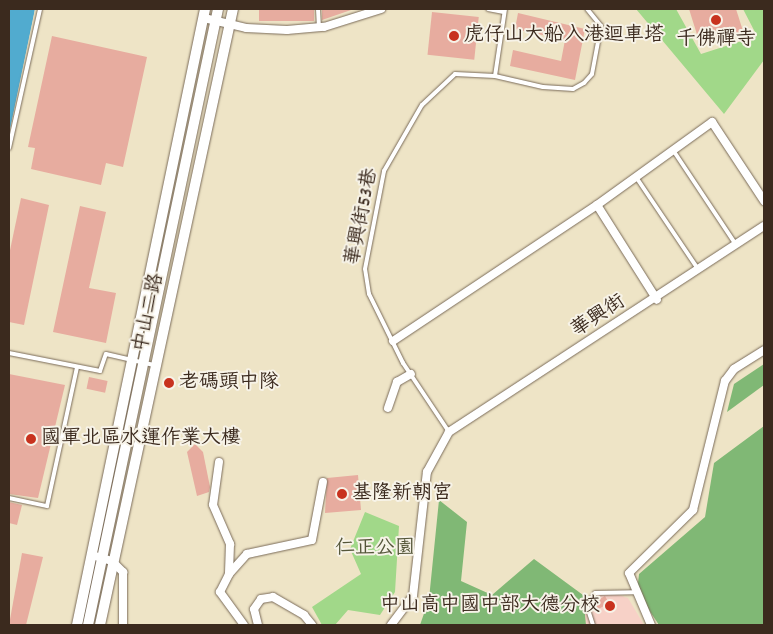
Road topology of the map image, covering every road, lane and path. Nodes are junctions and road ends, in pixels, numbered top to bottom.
1 (40, 9) edge
2 (218, 9) edge
3 (233, 9) edge
4 (318, 9) edge
5 (381, 9) edge
6 (488, 9) edge
7 (587, 9) edge
8 (505, 10) edge
9 (205, 13) edge
10 (217, 21) junction
11 (229, 25) junction
12 (319, 28) junction
13 (495, 76) junction
14 (9, 148) edge
15 (673, 150) junction
16 (636, 177) junction
17 (764, 201) edge
18 (597, 204) junction
19 (764, 226) edge
20 (736, 245) junction
21 (699, 271) junction
22 (656, 300) junction
23 (393, 341) junction
24 (764, 350) edge
25 (9, 353) edge
26 (139, 361) junction
27 (157, 365) junction
28 (77, 367) junction
29 (411, 374) junction
30 (388, 408) dead end
31 (450, 432) junction
32 (219, 462) dead end
33 (323, 482) dead end
34 (9, 498) edge
35 (102, 558) junction
36 (229, 574) junction
37 (634, 592) junction
38 (77, 625) edge
39 (88, 625) edge
40 (100, 625) edge
41 (123, 625) edge
42 (244, 625) edge
43 (258, 625) edge
44 (312, 625) edge
45 (391, 625) edge
46 (593, 625) edge
47 (651, 625) edge

1 - 14 lane
2 - 10 street, 中山二路
3 - 11 street, 中山二路
4 - 12 lane
5 - 12 street
6 - 8 lane
7 - 13 lane, 華興街53巷
8 - 13 lane
9 - 10 street
9 - 26 street
10 - 11 street
10 - 26 street, 中山二路
11 - 12 street
11 - 27 street, 中山二路
13 - 23 lane, 華興街53巷
15 - 16 street
15 - 17 street
15 - 20 lane
16 - 18 street
16 - 21 lane
18 - 22 street
18 - 23 street
19 - 20 street, 華興街
20 - 21 street, 華興街
21 - 22 street, 華興街
22 - 31 street, 華興街
23 - 29 lane, 華興街53巷
24 - 37 street
25 - 28 lane
26 - 27 lane
26 - 28 lane
26 - 35 street
27 - 35 street, 中山二路
28 - 34 lane
29 - 30 street
29 - 31 lane, 華興街53巷
31 - 45 street
32 - 36 street
33 - 36 street
35 - 38 street, 中山二路
35 - 39 street, 中山二路
35 - 40 street, 中山二路
35 - 41 street
36 - 42 street
37 - 46 lane
37 - 47 street
43 - 44 street

